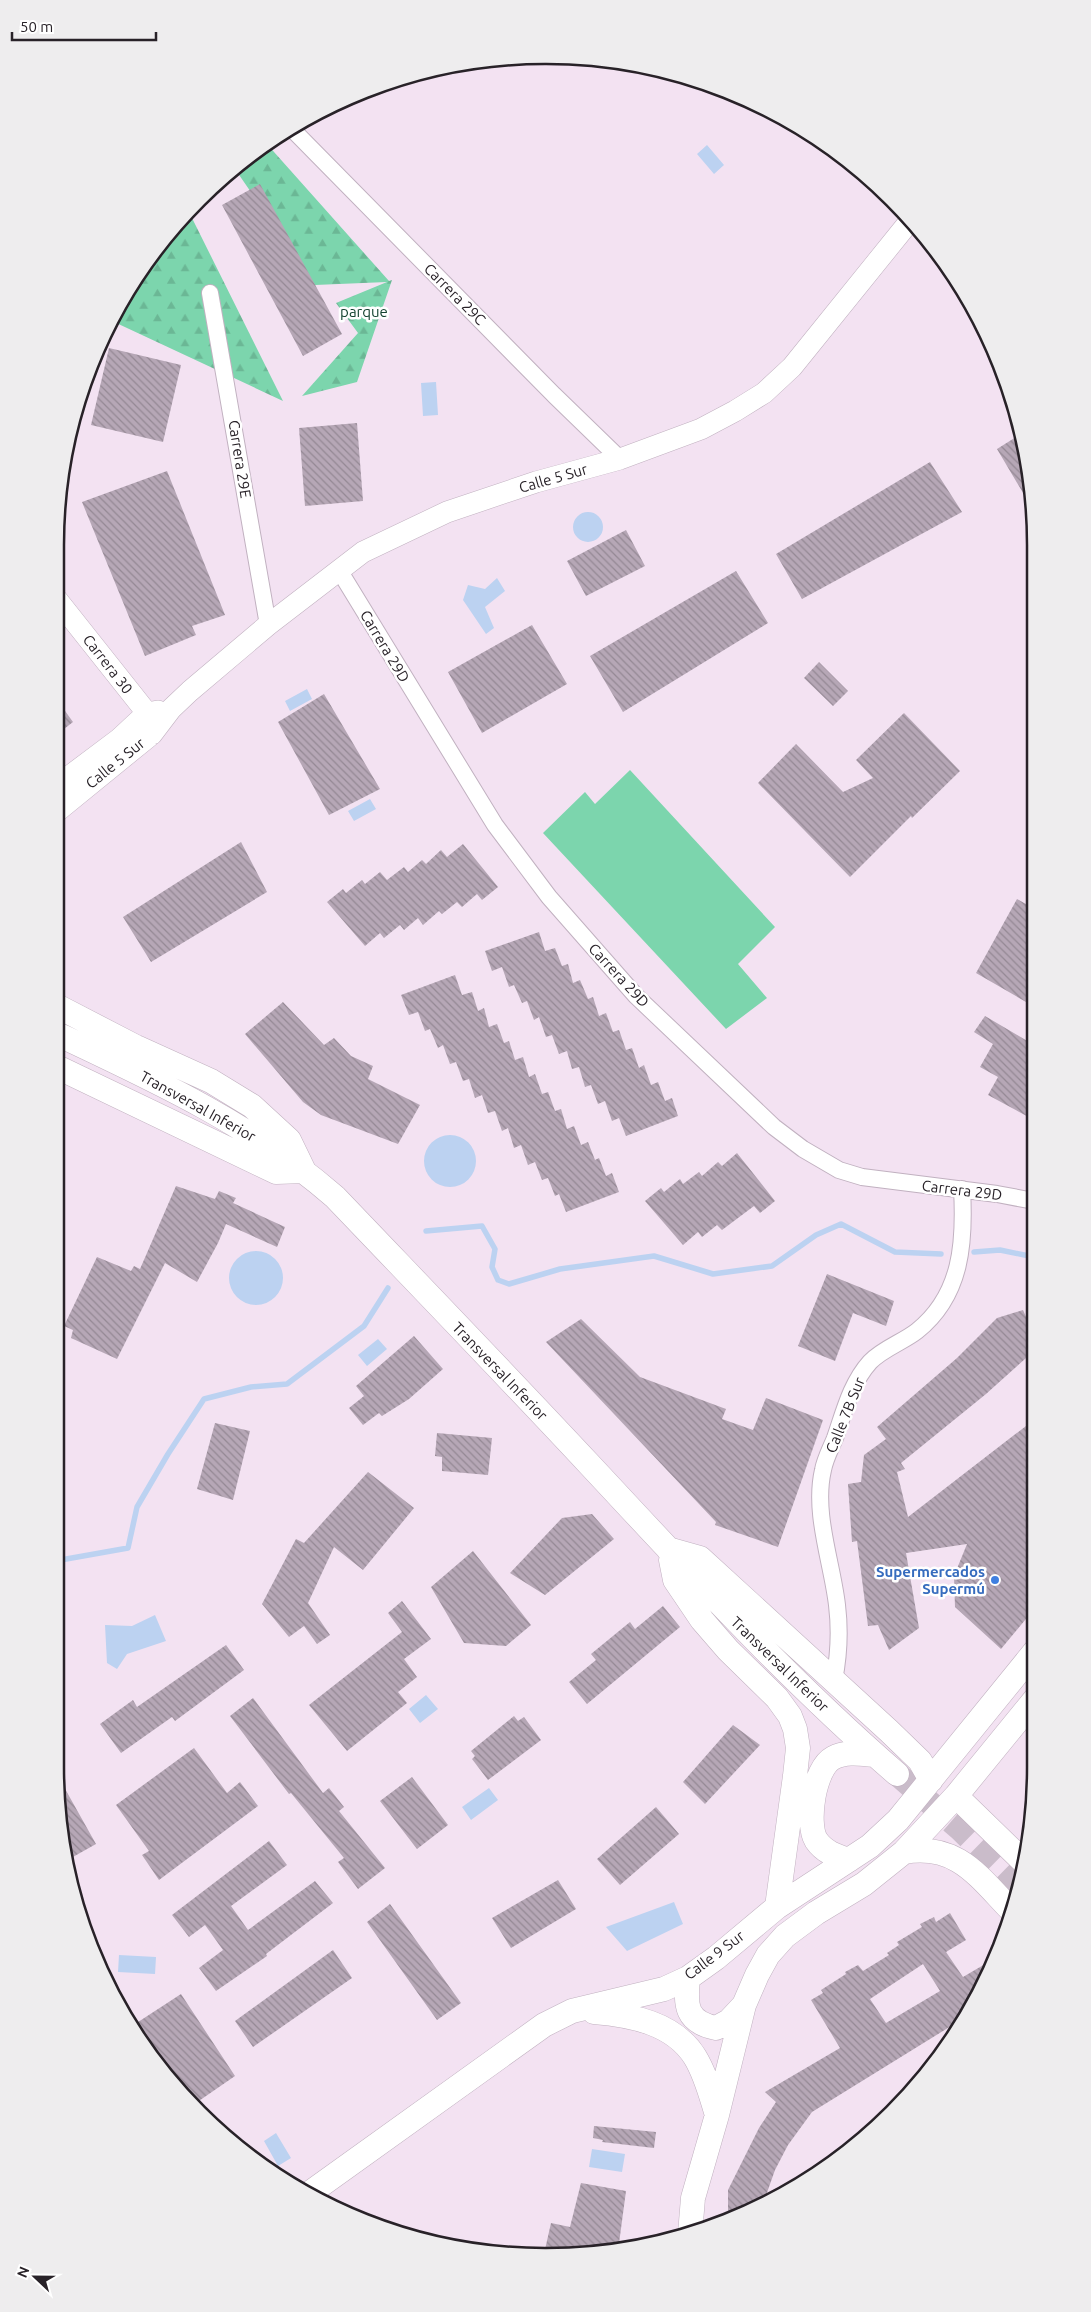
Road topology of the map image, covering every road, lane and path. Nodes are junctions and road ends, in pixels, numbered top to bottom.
1 (296, 133) edge
2 (904, 223) edge
3 (210, 293) dead end
4 (620, 459) junction
5 (339, 570) junction
6 (64, 608) edge
7 (268, 625) junction
8 (171, 709) junction
9 (147, 713) junction
10 (152, 734) junction
11 (64, 780) edge
12 (64, 806) edge
13 (64, 1010) edge
14 (64, 1037) edge
15 (64, 1070) edge
16 (304, 1170) junction
17 (962, 1189) junction
18 (1027, 1200) edge
19 (668, 1549) junction
20 (1027, 1661) edge
21 (834, 1680) junction
22 (1027, 1709) edge
23 (875, 1755) junction
24 (897, 1774) tunnel mouth
25 (932, 1780) junction
26 (956, 1796) junction
27 (904, 1852) junction
28 (1019, 1857) edge
29 (849, 1860) junction
30 (1007, 1905) edge
31 (777, 1907) junction
32 (688, 1978) junction
33 (744, 2005) junction
34 (572, 2011) junction
35 (717, 2115) junction
36 (315, 2190) edge
37 (691, 2226) edge

1 - 4 street, Carrera 29C
2 - 4 street, Calle 5 Sur
3 - 7 street, Carrera 29E
4 - 5 street, Calle 5 Sur
5 - 7 street, Calle 5 Sur
5 - 17 street, Carrera 29D
6 - 9 street, Carrera 30
7 - 8 street, Calle 5 Sur
8 - 9 street
8 - 10 street, Calle 5 Sur
9 - 10 street, Carrera 30
9 - 11 street, Calle 5 Sur
10 - 12 street, Calle 5 Sur
13 - 16 main road
14 - 16 main road, Transversal Inferior
15 - 16 main road
16 - 19 main road, Transversal Inferior
17 - 18 street, Carrera 29D
17 - 21 street, Calle 7B Sur
19 - 21 main road
19 - 23 main road, Transversal Inferior
19 - 31 main road
20 - 25 main road, Calle 9 Sur
21 - 25 main road
22 - 26 main road
23 - 24 main road, Transversal Inferior
23 - 29 main road
25 - 29 main road, Calle 9 Sur
26 - 27 main road
26 - 28 main road
27 - 30 main road
27 - 33 main road
29 - 31 main road, Calle 9 Sur
31 - 32 main road, Calle 9 Sur
32 - 33 main road
32 - 34 main road, Calle 9 Sur
33 - 35 main road
34 - 35 main road
34 - 36 main road, Calle 9 Sur
35 - 37 main road

